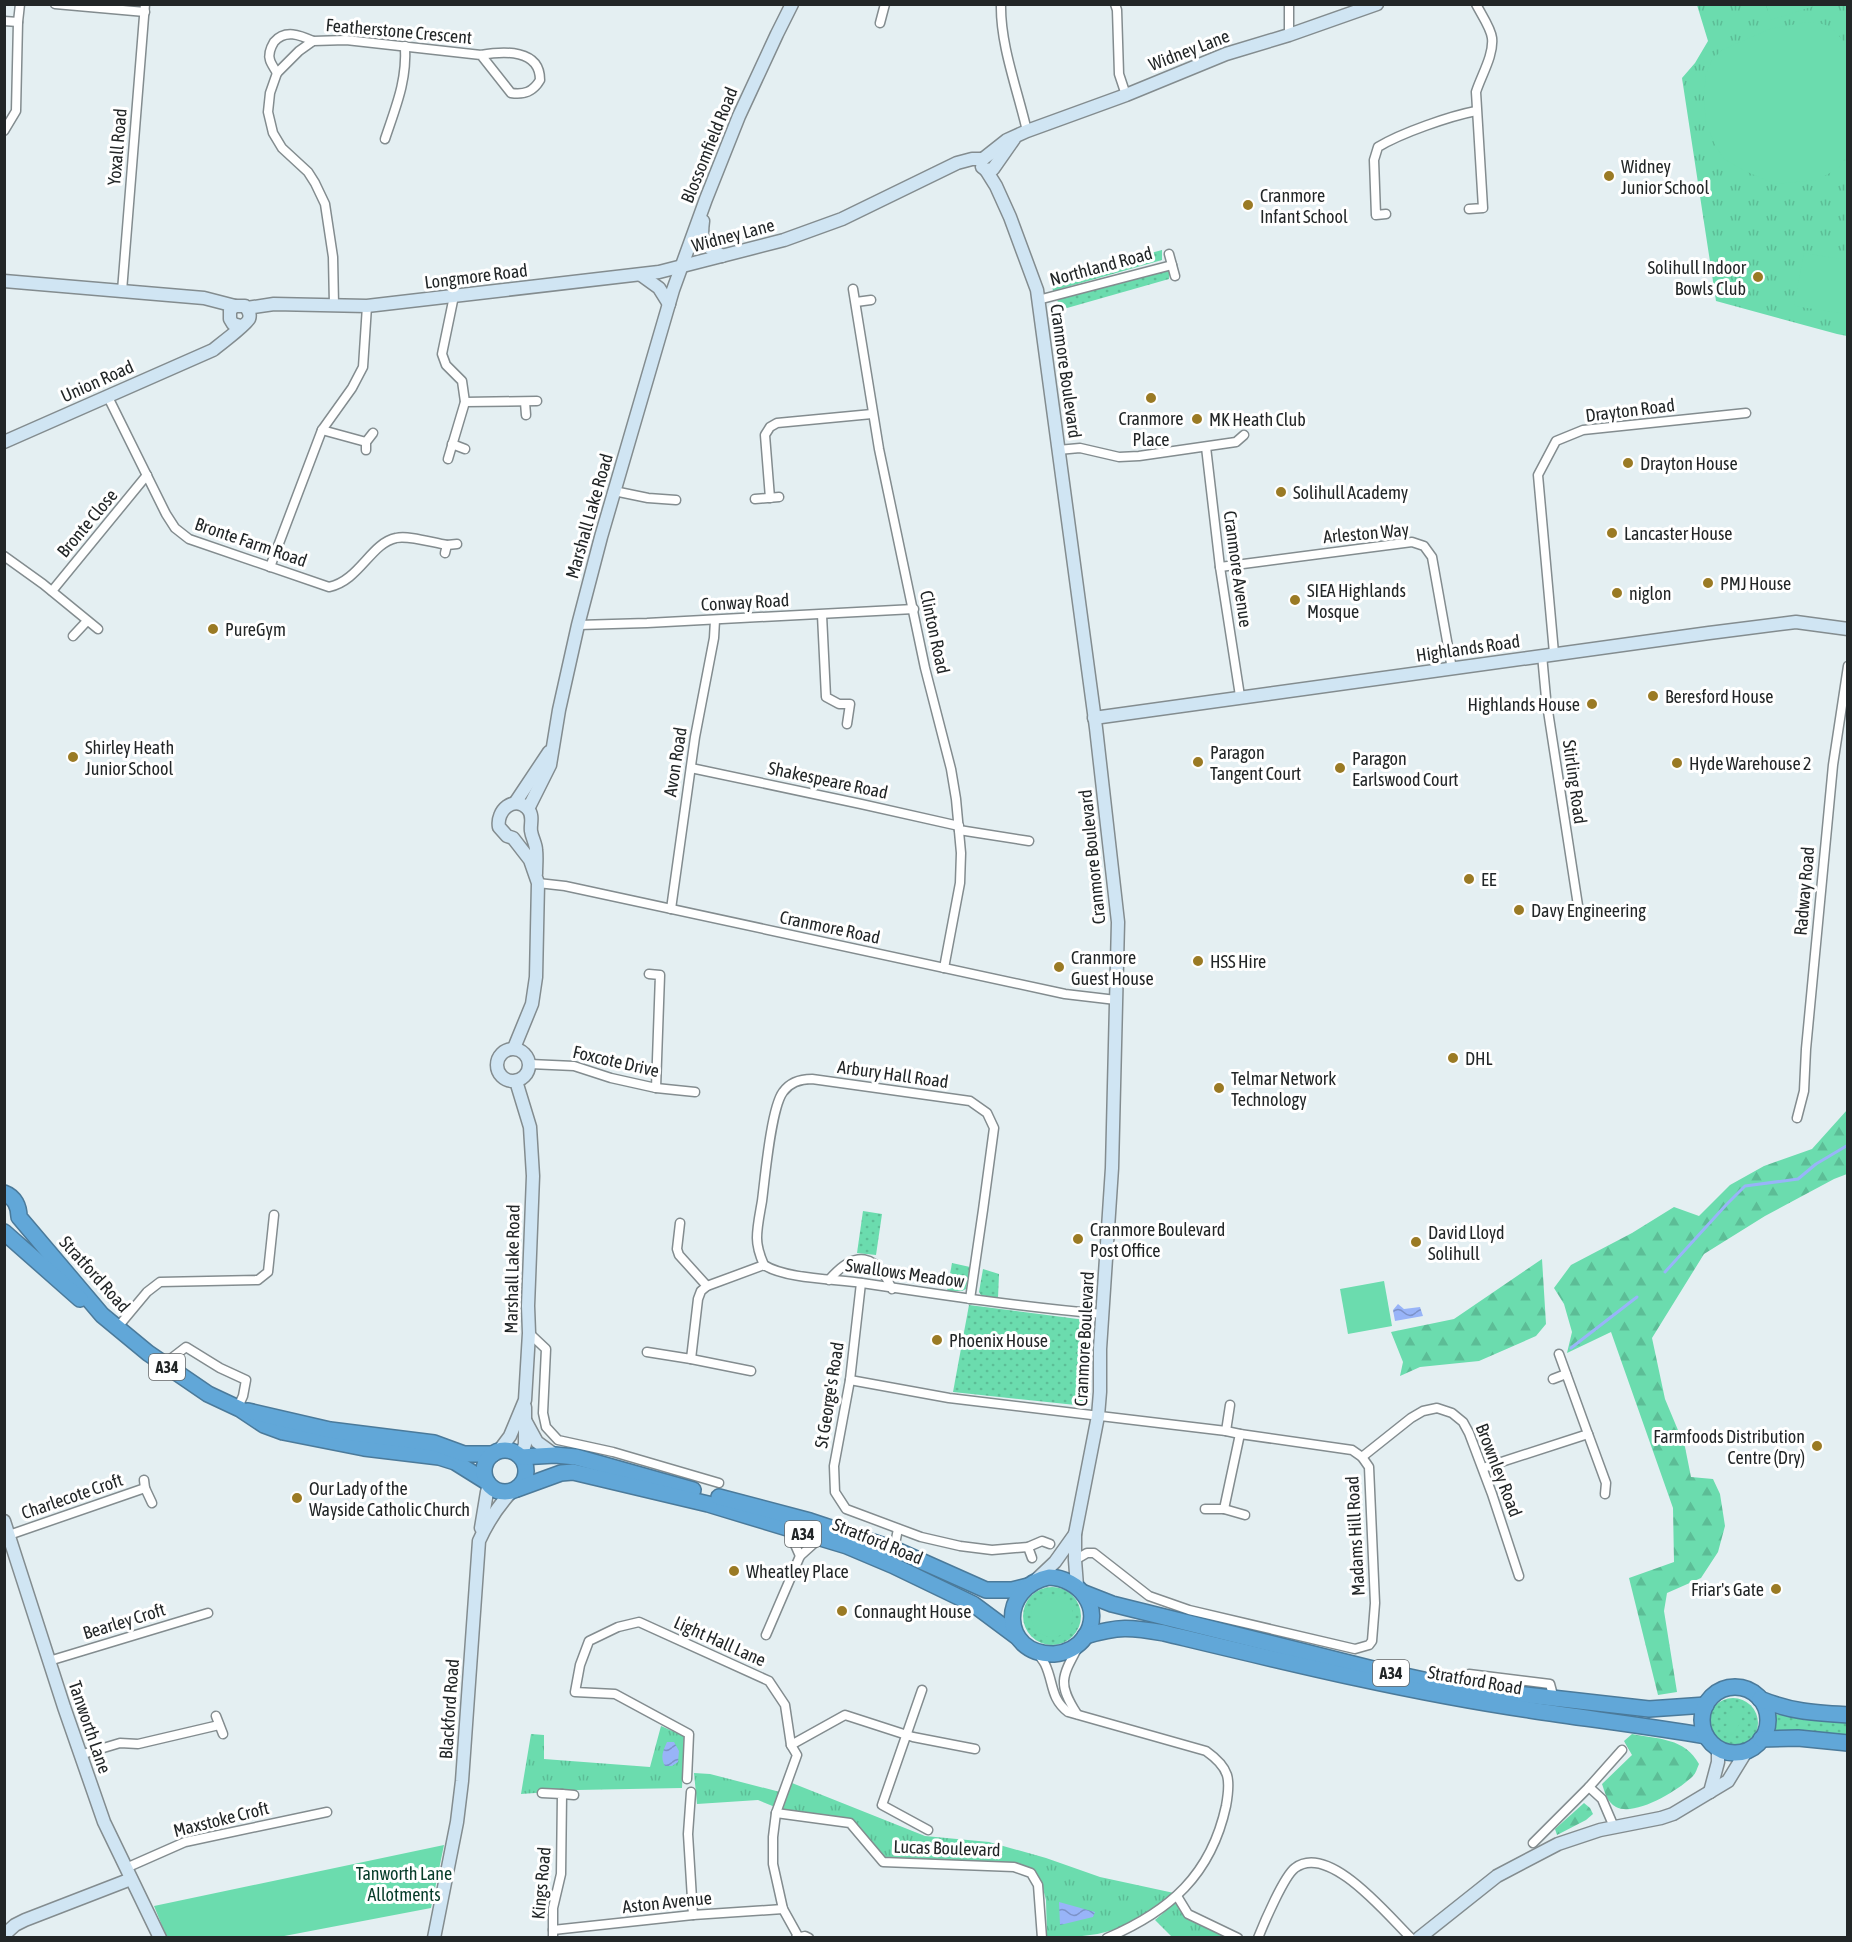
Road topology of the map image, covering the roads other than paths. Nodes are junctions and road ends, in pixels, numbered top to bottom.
1 (20, 4) edge
2 (56, 4) edge
3 (792, 4) edge
4 (1001, 4) edge
5 (1115, 4) edge
6 (1289, 4) edge
7 (1377, 4) edge
8 (1476, 4) edge
9 (885, 5) edge
10 (145, 8) edge
11 (4, 21) edge
12 (18, 22) junction
13 (880, 23) dead end
14 (1289, 35) junction
15 (313, 41) junction
16 (405, 46) junction
17 (481, 55) junction
18 (277, 73) junction
19 (1126, 94) junction
20 (1476, 111) junction
21 (4, 131) edge
22 (1022, 134) junction
23 (385, 139) dead end
24 (989, 164) junction
25 (706, 199) junction
26 (1469, 209) dead end
27 (1386, 214) dead end
28 (1169, 254) dead end
29 (722, 256) junction
30 (1172, 265) junction
31 (681, 267) junction
32 (641, 275) junction
33 (1175, 276) dead end
34 (4, 281) edge
35 (854, 289) dead end
36 (122, 291) junction
37 (454, 296) junction
38 (871, 300) dead end
39 (1038, 300) junction
40 (856, 303) junction
41 (669, 304) junction
42 (334, 305) junction
43 (367, 306) junction
44 (239, 315) junction
45 (108, 398) junction
46 (537, 401) dead end
47 (465, 402) junction
48 (525, 402) junction
49 (1746, 413) dead end
50 (872, 414) junction
51 (526, 415) dead end
52 (322, 430) junction
53 (373, 434) dead end
54 (1244, 435) dead end
55 (4, 442) edge
56 (452, 444) junction
57 (1206, 447) junction
58 (465, 449) dead end
59 (1059, 450) junction
60 (448, 459) dead end
61 (147, 475) junction
62 (614, 491) junction
63 (755, 499) dead end
64 (676, 500) dead end
65 (458, 544) dead end
66 (4, 556) edge
67 (270, 567) junction
68 (1220, 567) junction
69 (52, 591) junction
70 (914, 609) junction
71 (822, 615) junction
72 (715, 620) junction
73 (87, 621) junction
74 (578, 625) junction
75 (98, 629) dead end
76 (1848, 629) edge
77 (73, 636) dead end
78 (1548, 654) junction
79 (1848, 666) edge
80 (1452, 669) junction
81 (1240, 696) junction
82 (1094, 718) junction
83 (847, 724) dead end
84 (554, 742) junction
85 (691, 768) junction
86 (515, 803) junction
87 (528, 809) junction
88 (530, 828) junction
89 (959, 828) junction
90 (513, 838) junction
91 (1029, 841) dead end
92 (537, 878) junction
93 (671, 909) junction
94 (1579, 912) dead end
95 (944, 968) junction
96 (649, 974) dead end
97 (1116, 1000) junction
98 (514, 1048) junction
99 (530, 1064) junction
100 (516, 1081) junction
101 (656, 1088) junction
102 (695, 1092) dead end
103 (1797, 1119) dead end
104 (4, 1193) edge
105 (274, 1215) dead end
106 (19, 1217) junction
107 (680, 1223) dead end
108 (4, 1230) edge
109 (764, 1265) junction
110 (829, 1280) junction
111 (861, 1283) junction
112 (707, 1286) junction
113 (892, 1289) junction
114 (970, 1299) junction
115 (1103, 1314) junction
116 (102, 1315) junction
117 (117, 1328) junction
118 (529, 1334) junction
119 (647, 1352) dead end
120 (1559, 1354) dead end
121 (691, 1359) junction
122 (164, 1364) junction
123 (751, 1371) dead end
124 (1566, 1374) junction
125 (1553, 1379) dead end
126 (850, 1380) junction
127 (525, 1400) junction
128 (1230, 1405) dead end
129 (238, 1409) junction
130 (1098, 1416) junction
131 (525, 1419) junction
132 (1226, 1431) junction
133 (1240, 1434) junction
134 (1588, 1434) junction
135 (495, 1453) junction
136 (555, 1455) junction
137 (1362, 1456) junction
138 (521, 1457) junction
139 (1483, 1468) junction
140 (719, 1483) dead end
141 (488, 1484) junction
142 (514, 1490) junction
143 (1605, 1494) dead end
144 (152, 1503) dead end
145 (846, 1509) joint
146 (1205, 1509) dead end
147 (1224, 1509) junction
148 (1245, 1515) dead end
149 (4, 1521) edge
150 (788, 1529) junction
151 (898, 1529) junction
152 (1075, 1534) junction
153 (820, 1538) junction
154 (479, 1541) junction
155 (9, 1544) edge
156 (1050, 1544) dead end
157 (1028, 1547) junction
158 (894, 1549) junction
159 (800, 1556) junction
160 (1032, 1558) dead end
161 (1075, 1560) junction
162 (1519, 1576) dead end
163 (1033, 1582) junction
164 (1081, 1589) junction
165 (208, 1612) dead end
166 (766, 1635) dead end
167 (1017, 1636) junction
168 (1083, 1640) junction
169 (1036, 1652) junction
170 (49, 1661) junction
171 (922, 1690) dead end
172 (1760, 1699) junction
173 (1706, 1705) junction
174 (1077, 1715) junction
175 (1848, 1715) edge
176 (223, 1734) dead end
177 (907, 1735) junction
178 (1706, 1736) junction
179 (1761, 1739) junction
180 (1848, 1743) edge
181 (791, 1745) junction
182 (1718, 1748) junction
183 (975, 1749) dead end
184 (1622, 1750) dead end
185 (1747, 1750) junction
186 (80, 1755) junction
187 (687, 1779) dead end
188 (1589, 1787) junction
189 (691, 1792) dead end
190 (1710, 1792) junction
191 (542, 1793) dead end
192 (562, 1794) junction
193 (574, 1794) dead end
194 (327, 1812) dead end
195 (776, 1813) junction
196 (1614, 1827) junction
197 (928, 1830) dead end
198 (1533, 1843) dead end
199 (128, 1873) junction
200 (1177, 1896) junction
201 (783, 1909) junction
202 (693, 1915) junction
203 (553, 1934) edge
204 (4, 1935) edge
205 (797, 1937) edge
206 (160, 1938) edge
207 (434, 1938) edge
208 (809, 1938) edge
209 (1042, 1938) edge
210 (1107, 1938) edge
211 (1238, 1938) edge
212 (1258, 1938) edge
213 (1411, 1938) edge
214 (1419, 1938) edge

1 - 12 street
2 - 10 street
3 - 25 street, Blossomfield Road
4 - 22 street
5 - 19 street
6 - 14 street
7 - 14 street, Widney Lane
8 - 20 street
9 - 13 street
10 - 36 street, Yoxall Road
11 - 12 street
12 - 21 street
14 - 19 street, Widney Lane
15 - 16 street, Featherstone Crescent
15 - 18 street, Featherstone Crescent
15 - 18 street, Featherstone Crescent
16 - 17 street, Featherstone Crescent
16 - 23 street
17 - 17 street, Featherstone Crescent
18 - 42 street, Featherstone Crescent
19 - 22 street, Widney Lane
20 - 26 street
20 - 27 street
22 - 24 street, Widney Lane
24 - 29 street, Widney Lane
24 - 39 street, Cranmore Boulevard
25 - 29 street
25 - 31 street, Blossomfield Road
28 - 30 street, Northland Road
29 - 31 street, Widney Lane
30 - 33 street, Northland Road
30 - 39 street, Northland Road
31 - 32 street, Longmore Road
31 - 41 street, Blossomfield Road
32 - 37 street, Longmore Road
32 - 41 street
34 - 36 street, Longmore Road
35 - 40 street, Clinton Road
36 - 44 street, Longmore Road
37 - 43 street, Longmore Road
37 - 47 street
38 - 40 street
39 - 59 street, Cranmore Boulevard
40 - 50 street, Clinton Road
41 - 62 street, Marshall Lake Road
42 - 43 street, Longmore Road
42 - 44 street, Longmore Road
43 - 52 street
44 - 45 street, Union Road
45 - 55 street, Union Road
45 - 61 street, Bronte Farm Road
46 - 48 street
47 - 48 street
47 - 56 street
48 - 51 street
49 - 78 street, Drayton Road
50 - 63 street
50 - 70 street, Clinton Road
52 - 53 street
52 - 67 street
54 - 57 street
56 - 58 street
56 - 60 street
57 - 59 street
57 - 68 street, Cranmore Avenue
59 - 82 street, Cranmore Boulevard
61 - 67 street, Bronte Farm Road
61 - 69 street, Bronte Close
62 - 64 street
62 - 74 street, Marshall Lake Road
65 - 67 street, Bronte Farm Road
66 - 69 street
68 - 80 street, Arleston Way
68 - 81 street, Cranmore Avenue
69 - 73 street
70 - 71 street, Conway Road
70 - 89 street, Clinton Road
71 - 72 street, Conway Road
71 - 83 street
72 - 74 street, Conway Road
72 - 85 street, Avon Road
73 - 75 street
73 - 77 street
74 - 84 street, Marshall Lake Road
76 - 78 street, Highlands Road
78 - 80 street, Highlands Road
78 - 94 street, Stirling Road
79 - 103 street, Radway Road
80 - 81 street, Highlands Road
81 - 82 street, Highlands Road
82 - 97 street, Cranmore Boulevard
84 - 86 street, Marshall Lake Road
84 - 87 street, Marshall Lake Road
85 - 89 street, Shakespeare Road
85 - 93 street, Avon Road
86 - 87 street
86 - 90 street, Marshall Lake Road
87 - 88 street
88 - 90 street
88 - 92 street
89 - 91 street, Shakespeare Road
89 - 95 street, Clinton Road
90 - 92 street, Marshall Lake Road
92 - 93 street, Cranmore Road
92 - 98 street
93 - 95 street, Cranmore Road
95 - 97 street, Cranmore Road
96 - 101 street
97 - 115 street, Cranmore Boulevard
98 - 99 street
98 - 100 street
99 - 100 street
99 - 101 street, Foxcote Drive
100 - 118 street, Marshall Lake Road
101 - 102 street, Foxcote Drive
104 - 106 highway, Stratford Road / A34
105 - 117 street
106 - 108 highway, A34
106 - 116 highway, Stratford Road / A34
107 - 112 street
108 - 116 highway, A34
109 - 110 street, Swallows Meadow
109 - 112 street
109 - 114 street, Arbury Hall Road
110 - 111 street, Swallows Meadow
110 - 113 street
111 - 113 street, Swallows Meadow
111 - 126 street, St George's Road
112 - 121 street
113 - 114 street, Swallows Meadow
114 - 115 street, Swallows Meadow
115 - 130 street, Cranmore Boulevard
116 - 117 highway, Stratford Road / A34
117 - 122 highway, Stratford Road / A34
118 - 127 street, Marshall Lake Road
118 - 140 street
119 - 121 street
120 - 124 street
121 - 123 street
122 - 129 highway, Stratford Road / A34
122 - 129 street
124 - 125 street
124 - 134 street
126 - 130 street
126 - 145 street, St George's Road
127 - 131 street
127 - 135 street, Marshall Lake Road
128 - 132 street
129 - 135 highway, Stratford Road / A34
129 - 141 highway, Stratford Road / A34
130 - 132 street, Madams Hill Road
130 - 152 street, Cranmore Boulevard
131 - 136 street
131 - 138 street
132 - 133 street, Madams Hill Road
133 - 137 street, Madams Hill Road
133 - 147 street
134 - 139 street
134 - 143 street
135 - 138 highway, Stratford Road / A34
135 - 141 highway
136 - 138 highway, Stratford Road / A34
136 - 158 highway, Stratford Road / A34
137 - 139 street, Brownley Road
137 - 161 street, Madams Hill Road
138 - 142 highway
139 - 162 street, Brownley Road
141 - 142 highway, Stratford Road / A34
141 - 154 street
142 - 150 highway, Stratford Road / A34
142 - 154 street, Blackford Road
144 - 155 street, Charlecote Croft
145 - 151 street, Stratford Road
146 - 147 street
147 - 148 street
149 - 155 street, Tanworth Lane
150 - 153 highway, Stratford Road / A34
150 - 159 street
151 - 157 street, Stratford Road
151 - 158 street, Stratford Road
152 - 161 street, Cranmore Boulevard
152 - 163 street, Cranmore Boulevard
153 - 159 street
153 - 167 highway, Stratford Road / A34
154 - 207 street, Blackford Road
155 - 170 street, Tanworth Lane
156 - 157 street, Stratford Road
157 - 160 street
158 - 163 highway, Stratford Road / A34
159 - 166 street
161 - 164 street, Cranmore Boulevard
163 - 164 highway, A34
163 - 167 highway
164 - 168 highway
164 - 173 highway, Stratford Road / A34
165 - 170 street, Bearley Croft
167 - 169 highway, A34
168 - 169 highway, A34
168 - 174 street
168 - 178 highway, Stratford Road / A34
169 - 174 street
170 - 186 street, Tanworth Lane
171 - 177 street
172 - 173 highway
172 - 175 highway
172 - 179 highway
173 - 178 highway
174 - 200 street
176 - 186 street
177 - 181 street
177 - 183 street
177 - 197 street
178 - 182 highway
179 - 180 highway
179 - 185 highway
181 - 187 street, Light Hall Lane
181 - 195 street, Light Hall Lane
182 - 185 highway
182 - 190 street
184 - 188 street
185 - 190 street
186 - 199 street, Tanworth Lane
188 - 196 street
188 - 198 street
189 - 202 street
190 - 196 street
191 - 192 street
192 - 193 street
192 - 203 street, Kings Road
194 - 199 street, Maxstoke Croft
195 - 201 street, Light Hall Lane
195 - 209 street, Lucas Boulevard
196 - 214 street
199 - 204 street
199 - 206 street, Tanworth Lane
200 - 210 street
200 - 211 street
201 - 202 street, Aston Avenue
201 - 205 street, Light Hall Lane
202 - 203 street, Aston Avenue
205 - 208 street
212 - 213 street

